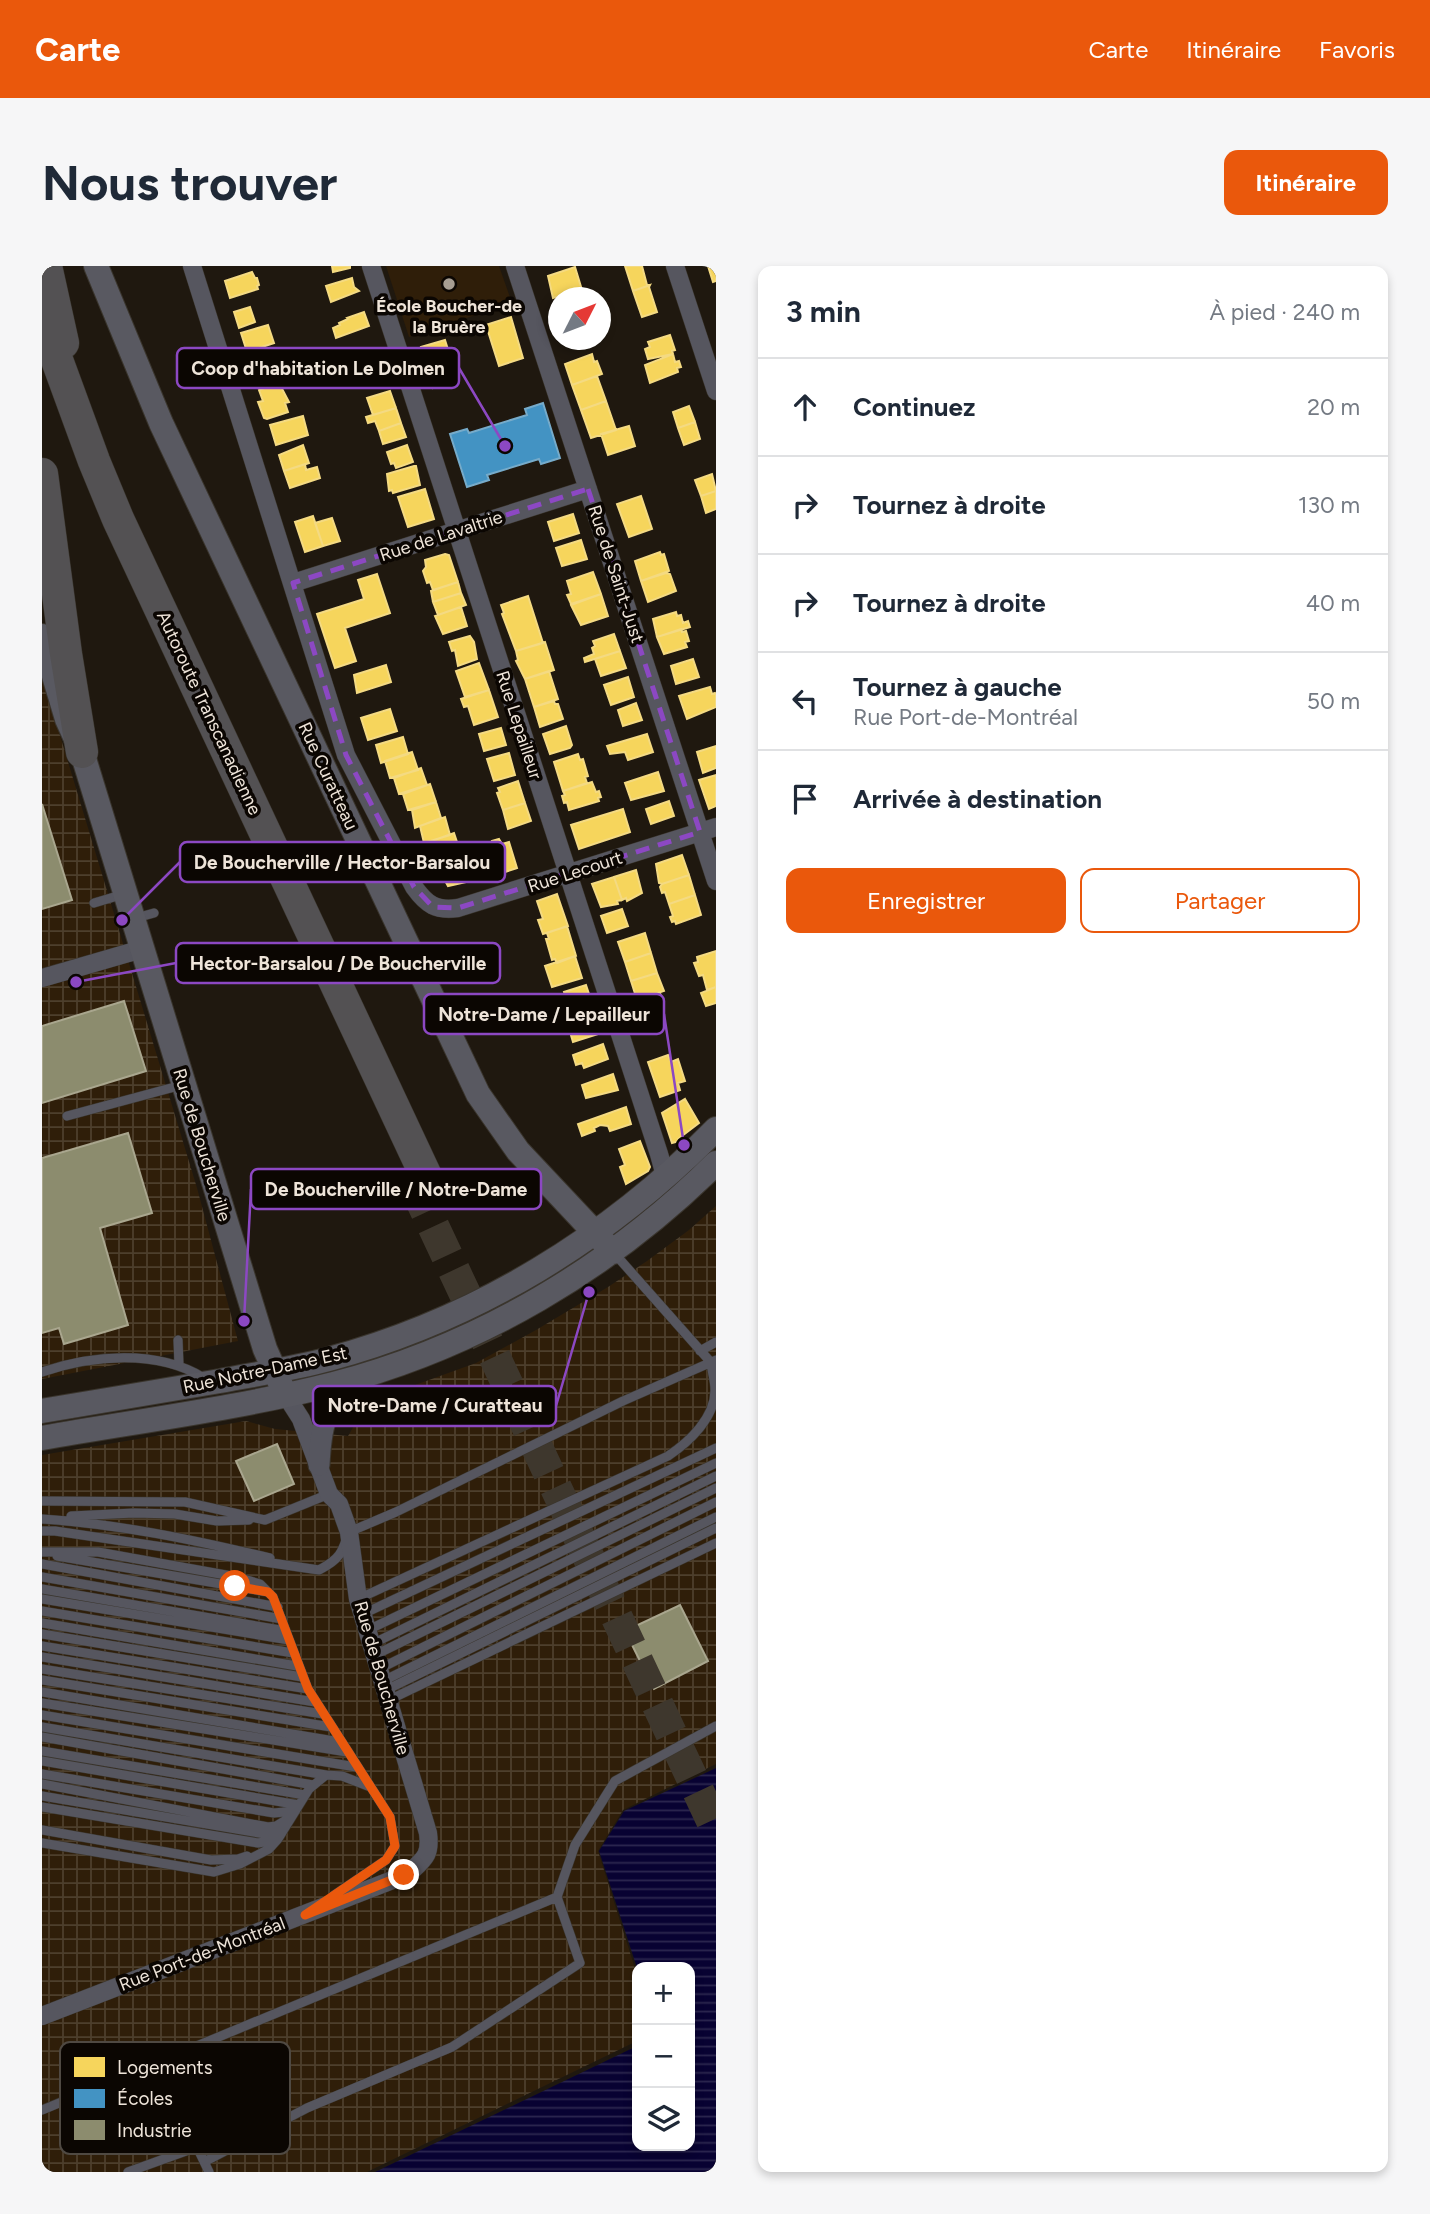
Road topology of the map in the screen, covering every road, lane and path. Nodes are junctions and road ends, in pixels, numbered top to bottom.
1 (46, 266) edge
2 (96, 266) edge
3 (192, 266) edge
4 (371, 266) edge
5 (515, 266) edge
6 (675, 266) edge
7 (42, 319) edge
8 (42, 378) edge
9 (716, 390) edge
10 (42, 474) edge
11 (104, 486) junction
12 (589, 489) junction
13 (457, 531) junction
14 (293, 583) junction
15 (42, 636) edge
16 (48, 680) edge
17 (82, 752) junction
18 (708, 829) edge
19 (568, 874) junction
20 (716, 881) edge
21 (125, 893) junction
22 (94, 903) dead end
23 (433, 907) joint
24 (142, 949) junction
25 (42, 978) edge
26 (184, 1084) junction
27 (67, 1116) dead end
28 (716, 1129) edge
29 (716, 1163) edge
30 (660, 1184) junction
31 (604, 1243) junction
32 (178, 1340) dead end
33 (716, 1342) edge
34 (700, 1351) junction
35 (714, 1363) edge
36 (179, 1365) junction
37 (42, 1371) edge
38 (274, 1371) junction
39 (348, 1380) junction
40 (212, 1382) junction
41 (285, 1394) junction
42 (42, 1411) edge
43 (42, 1437) edge
44 (716, 1448) edge
45 (716, 1463) edge
46 (318, 1465) junction
47 (716, 1476) edge
48 (716, 1488) edge
49 (329, 1494) junction
50 (42, 1501) edge
51 (716, 1502) edge
52 (716, 1517) edge
53 (42, 1518) edge
54 (265, 1520) junction
55 (716, 1528) edge
56 (42, 1531) edge
57 (349, 1532) junction
58 (716, 1543) edge
59 (42, 1552) edge
60 (42, 1564) edge
61 (320, 1570) junction
62 (42, 1577) edge
63 (42, 1589) edge
64 (42, 1599) edge
65 (278, 1606) junction
66 (42, 1611) edge
67 (282, 1619) junction
68 (42, 1623) edge
69 (42, 1634) edge
70 (288, 1635) junction
71 (42, 1646) edge
72 (293, 1653) junction
73 (375, 1654) junction
74 (42, 1657) edge
75 (298, 1666) junction
76 (42, 1669) edge
77 (302, 1676) junction
78 (42, 1680) edge
79 (308, 1689) junction
80 (42, 1692) edge
81 (315, 1702) junction
82 (42, 1703) edge
83 (323, 1714) junction
84 (42, 1715) edge
85 (716, 1726) edge
86 (42, 1727) edge
87 (331, 1727) junction
88 (42, 1737) edge
89 (340, 1742) junction
90 (42, 1751) edge
91 (347, 1752) junction
92 (42, 1761) edge
93 (356, 1767) junction
94 (42, 1774) edge
95 (326, 1775) junction
96 (42, 1784) edge
97 (313, 1785) junction
98 (368, 1786) junction
99 (305, 1795) junction
100 (42, 1796) edge
101 (42, 1807) edge
102 (297, 1809) junction
103 (287, 1826) junction
104 (42, 1830) edge
105 (278, 1839) junction
106 (42, 1843) edge
107 (269, 1849) junction
108 (430, 1849) joint
109 (557, 1897) junction
110 (305, 1915) junction
111 (42, 2016) edge
112 (206, 2042) edge
113 (60, 2103) edge
114 (42, 2110) edge
115 (290, 2117) edge
116 (178, 2154) edge
117 (200, 2154) edge
118 (219, 2154) edge
119 (204, 2162) junction
120 (128, 2172) edge
121 (209, 2172) edge

1 - 11 highway
2 - 31 main road, Rue Curatteau
3 - 14 street, Rue Curatteau
4 - 13 street, Rue Lepailleur
5 - 12 street, Rue de Saint-Just
6 - 9 street
7 - 11 highway, Autoroute Transcanadienne
8 - 11 highway, Autoroute Transcanadienne
10 - 17 highway
12 - 13 street, Rue de Lavaltrie
12 - 18 street, Rue de Saint-Just
13 - 14 street, Rue de Lavaltrie
13 - 19 street, Rue Lepailleur
14 - 23 street, Rue Curatteau
15 - 16 main road, Rue de Boucherville
16 - 17 main road, Rue de Boucherville
17 - 21 main road, Rue de Boucherville
18 - 19 street, Rue Lecourt
18 - 20 street, Rue de Saint-Just
19 - 23 street, Rue Lecourt
19 - 30 street, Rue Lepailleur
21 - 22 lane
21 - 24 main road, Rue de Boucherville
24 - 25 street
24 - 26 main road, Rue de Boucherville
26 - 27 lane
26 - 38 main road, Rue de Boucherville
28 - 30 main road, Rue Notre-Dame Est
29 - 31 main road, Rue Notre-Dame Est
30 - 31 main road, Rue Notre-Dame Est
31 - 34 lane
31 - 38 main road, Rue Notre-Dame Est
31 - 39 main road, Rue Notre-Dame Est
32 - 36 lane
33 - 34 lane
34 - 35 lane
35 - 57 lane
35 - 73 lane
36 - 37 lane
36 - 40 lane
38 - 40 main road, Rue Notre-Dame Est
38 - 41 main road, Rue de Boucherville
39 - 41 main road, Rue Notre-Dame Est
39 - 46 street
40 - 42 main road, Rue Notre-Dame Est
41 - 43 main road, Rue Notre-Dame Est
41 - 46 street, Rue de Boucherville
44 - 73 lane
45 - 73 lane
46 - 49 street, Rue de Boucherville
47 - 73 lane
48 - 73 lane
49 - 54 lane
49 - 57 street, Rue de Boucherville
50 - 54 lane
51 - 73 lane
52 - 73 lane
53 - 54 lane
53 - 61 lane
55 - 73 lane
56 - 61 lane
57 - 61 lane
57 - 73 street, Rue de Boucherville
58 - 73 lane
59 - 65 lane
60 - 65 lane
62 - 67 lane
63 - 70 lane
64 - 70 lane
65 - 67 lane
66 - 72 lane
67 - 70 lane
68 - 75 lane
69 - 77 lane
70 - 72 lane
71 - 79 lane
72 - 75 lane
73 - 108 street, Rue de Boucherville
74 - 81 lane
75 - 77 lane
76 - 83 lane
77 - 79 lane
78 - 87 lane
79 - 81 lane
80 - 89 lane
81 - 83 lane
82 - 91 lane
83 - 87 lane
84 - 93 lane
85 - 109 lane
86 - 95 lane
87 - 89 lane
88 - 97 lane
89 - 91 lane
90 - 99 lane
91 - 93 lane
92 - 102 lane
93 - 98 lane
94 - 102 lane
95 - 97 lane
95 - 98 lane
96 - 102 lane
97 - 99 lane
98 - 110 lane
99 - 102 lane
100 - 103 lane
101 - 105 lane
102 - 103 lane
103 - 105 lane
104 - 107 lane
105 - 107 lane
106 - 107 lane
108 - 110 street, Rue Port-de-Montréal
109 - 112 lane
109 - 115 lane
110 - 111 street, Rue Port-de-Montréal
113 - 114 lane
116 - 120 lane
117 - 119 lane
118 - 119 lane
119 - 121 lane

